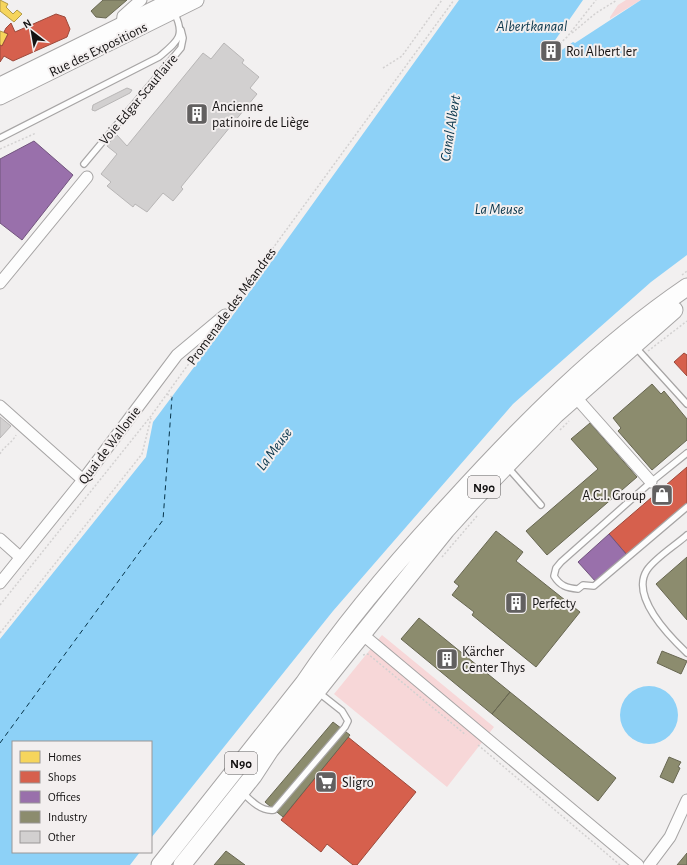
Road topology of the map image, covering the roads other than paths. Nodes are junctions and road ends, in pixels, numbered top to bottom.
1 (141, 0) edge
2 (196, 0) edge
3 (172, 4) edge
4 (122, 25) junction
5 (181, 30) junction
6 (0, 85) edge
7 (0, 97) edge
8 (0, 138) edge
9 (84, 164) dead end
10 (87, 177) dead end
11 (0, 283) edge
12 (685, 294) edge
13 (687, 313) edge
14 (225, 315) road end
15 (641, 348) junction
16 (580, 402) junction
17 (687, 404) edge
18 (0, 406) edge
19 (687, 453) edge
20 (511, 471) junction
21 (83, 480) junction
22 (651, 482) junction
23 (540, 505) dead end
24 (687, 507) edge
25 (687, 535) edge
26 (0, 539) edge
27 (410, 548) junction
28 (20, 557) junction
29 (0, 583) edge
30 (388, 602) junction
31 (362, 634) junction
32 (687, 653) edge
33 (316, 691) junction
34 (270, 750) junction
35 (241, 791) junction
36 (687, 800) edge
37 (160, 865) edge
38 (175, 865) edge
39 (182, 865) edge
40 (638, 865) edge
41 (649, 865) edge

1 - 4 street
2 - 3 main road, Rue des Expositions
3 - 4 main road, Rue des Expositions
3 - 5 lane
3 - 7 main road, Rue des Expositions
4 - 6 main road, Rue des Expositions
5 - 8 lane
5 - 9 lane, Voie Edgar Scauflaire
10 - 11 street
12 - 15 main road, N90
12 - 27 main road, N90
13 - 15 main road
14 - 21 street, Quai de Wallonie
15 - 16 main road
15 - 17 lane
15 - 30 main road, N90
16 - 20 main road
16 - 22 street
18 - 21 street
19 - 22 lane
20 - 23 lane
20 - 30 main road
21 - 28 street, Quai de Wallonie
22 - 24 lane
25 - 32 lane
26 - 28 street
27 - 31 main road
27 - 37 main road, N90
28 - 29 street, Quai de Wallonie
30 - 31 main road, N90
31 - 33 main road, N90
31 - 40 street
33 - 34 main road, N90
33 - 35 lane
34 - 35 main road
34 - 38 main road, N90
35 - 39 main road
36 - 41 street

